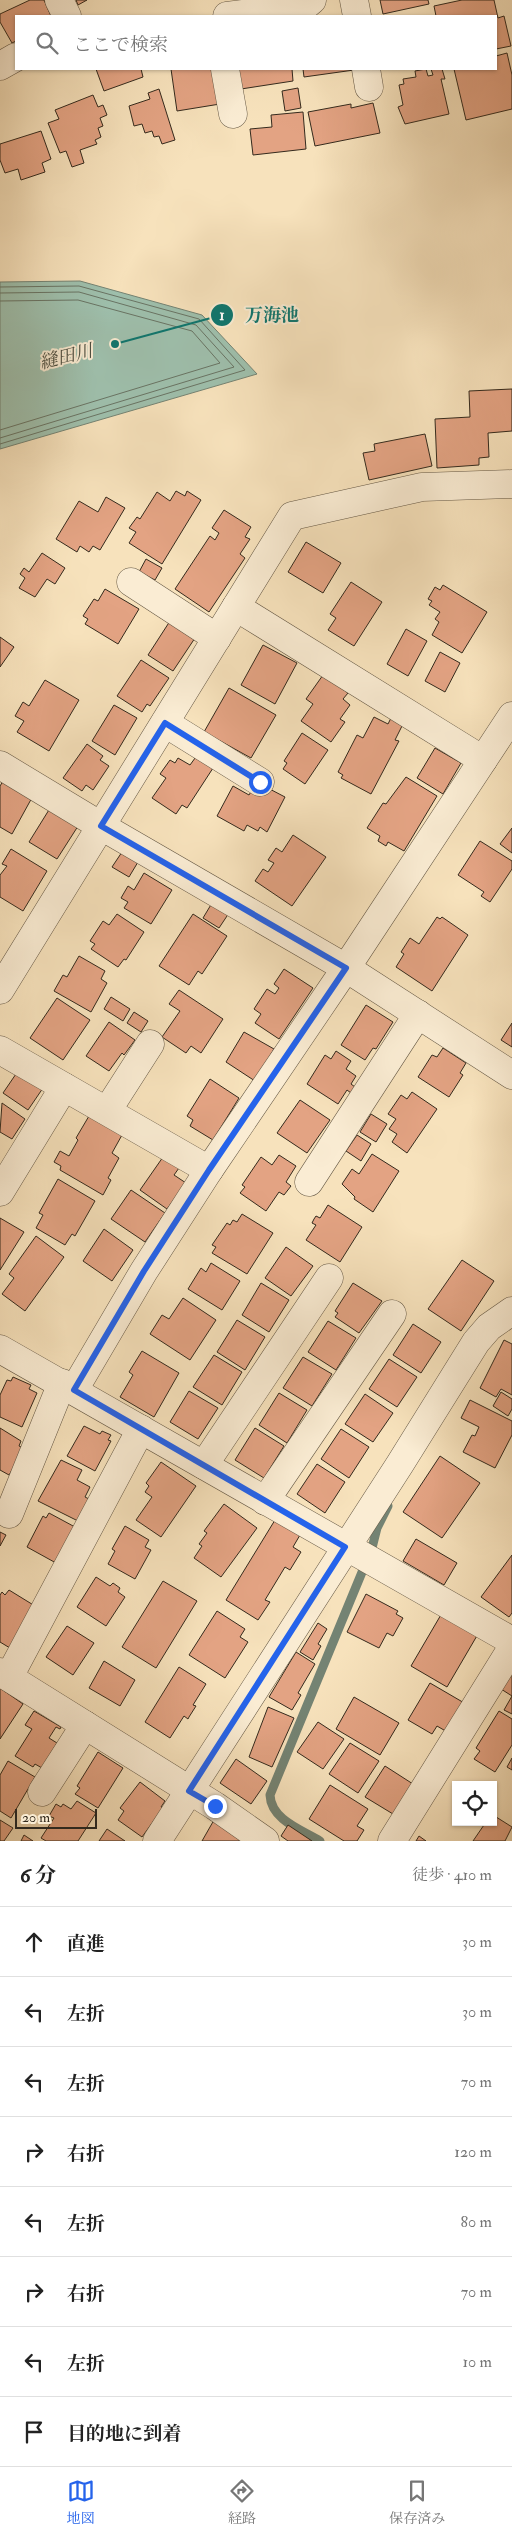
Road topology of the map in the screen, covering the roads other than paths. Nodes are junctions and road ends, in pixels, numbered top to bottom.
1 (59, 0) edge
2 (312, 0) edge
3 (354, 0) edge
4 (66, 15) edge
5 (235, 15) edge
6 (357, 15) edge
7 (225, 70) edge
8 (233, 114) dead end
9 (512, 484) edge
10 (131, 582) dead end
11 (236, 607) junction
12 (217, 638) junction
13 (512, 716) edge
14 (165, 723) junction
15 (483, 760) junction
16 (0, 765) edge
17 (260, 782) dead end
18 (101, 826) junction
19 (346, 968) junction
20 (0, 990) edge
21 (418, 1014) junction
22 (150, 1044) dead end
23 (0, 1050) edge
24 (512, 1075) edge
25 (64, 1087) junction
26 (107, 1111) junction
27 (209, 1170) junction
28 (309, 1182) dead end
29 (0, 1192) edge
30 (329, 1278) dead end
31 (512, 1311) edge
32 (392, 1314) dead end
33 (0, 1349) edge
34 (68, 1386) junction
35 (141, 1429) junction
36 (204, 1465) junction
37 (265, 1500) junction
38 (9, 1514) dead end
39 (345, 1547) junction
40 (512, 1641) edge
41 (512, 1648) edge
42 (5, 1675) edge
43 (84, 1725) junction
44 (189, 1791) junction
45 (42, 1792) dead end
46 (157, 1841) edge
47 (265, 1841) edge
48 (392, 1841) edge

1 - 4 street
2 - 5 street
3 - 6 street
7 - 8 street
9 - 11 street
10 - 12 street
11 - 12 street
11 - 15 street
12 - 14 street
13 - 15 street
14 - 17 street
14 - 18 street
15 - 19 street
16 - 18 street
18 - 19 street
18 - 20 street
19 - 21 street
19 - 27 street
21 - 24 street
21 - 28 street
22 - 26 street
23 - 25 street
25 - 26 street
25 - 29 street
26 - 27 street
27 - 34 street
30 - 36 street
31 - 39 street
32 - 37 street
33 - 34 street
34 - 35 street
34 - 38 street
35 - 36 street
35 - 42 street
36 - 37 street
37 - 39 street
39 - 40 street
39 - 44 street
41 - 48 street
42 - 43 street
43 - 44 street
43 - 45 street
44 - 46 street
44 - 47 street

